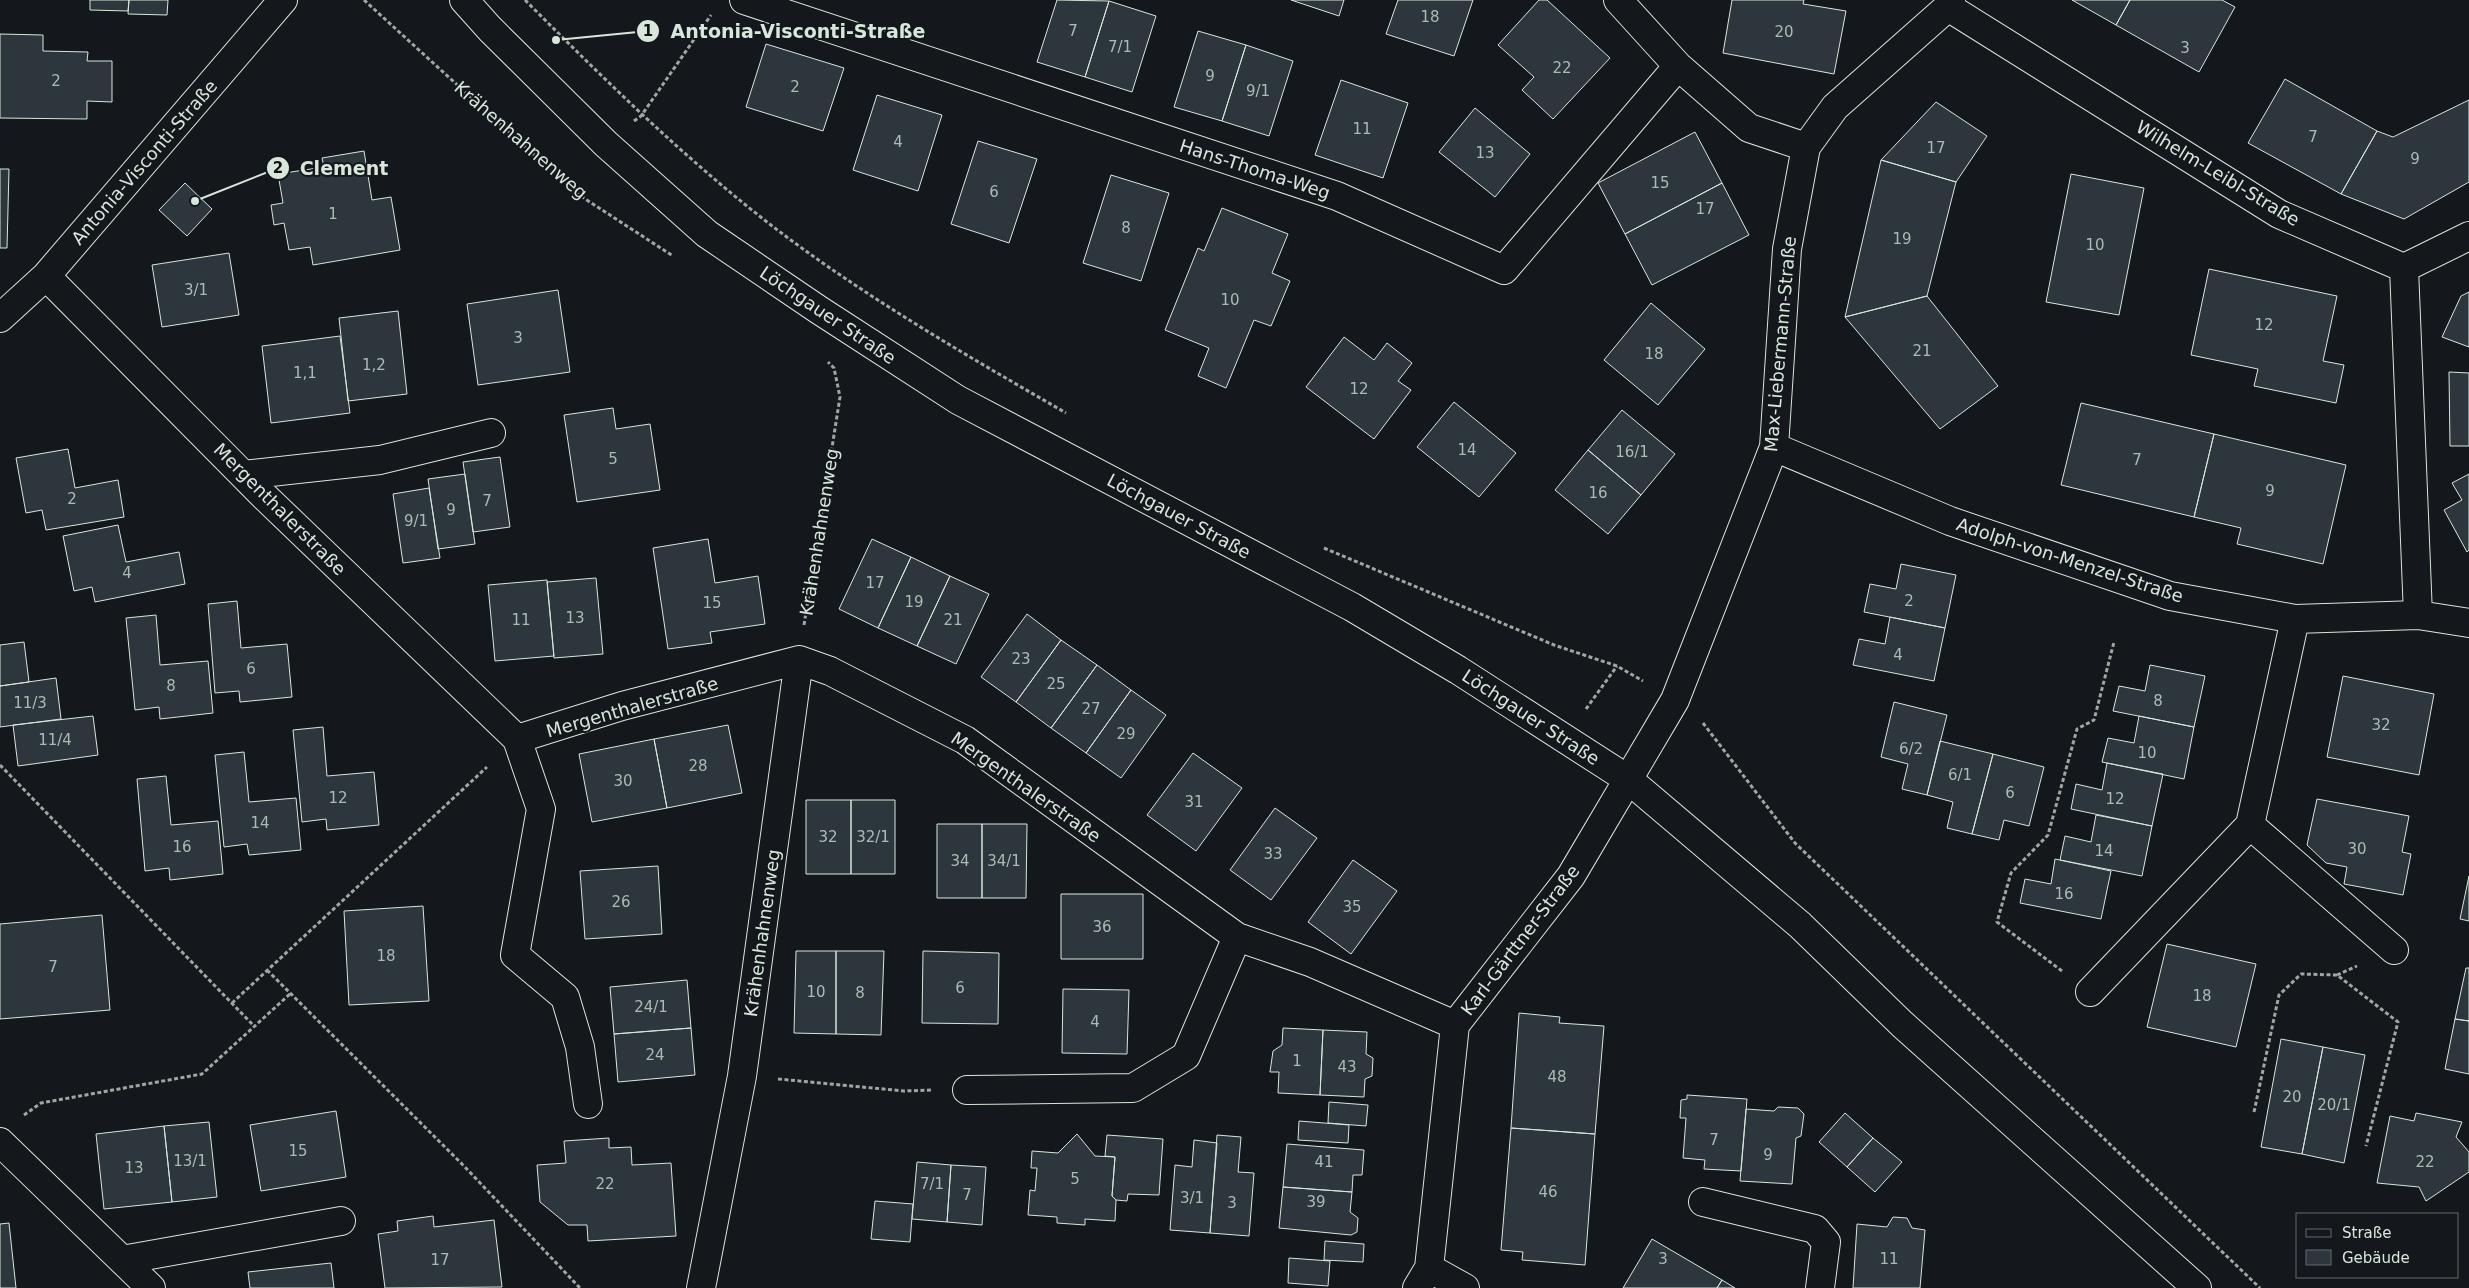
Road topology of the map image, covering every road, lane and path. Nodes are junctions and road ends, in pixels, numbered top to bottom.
1 (283, 0) edge
2 (364, 0) edge
3 (464, 0) edge
4 (524, 0) edge
5 (744, 0) edge
6 (1618, 0) edge
7 (1949, 4) edge
8 (716, 8) dead end
9 (1678, 66) junction
10 (641, 116) junction
11 (606, 144) junction
12 (1806, 147) junction
13 (2469, 236) edge
14 (680, 260) dead end
15 (2404, 268) junction
16 (46, 276) junction
17 (0, 318) edge
18 (821, 356) dead end
19 (1068, 414) dead end
20 (491, 433) dead end
21 (1774, 447) junction
22 (244, 475) junction
23 (1316, 544) dead end
24 (2418, 615) junction
25 (2295, 619) junction
26 (2469, 623) edge
27 (2114, 642) dead end
28 (799, 660) junction
29 (1616, 666) junction
30 (1675, 700) junction
31 (1566, 738) junction
32 (517, 740) junction
33 (0, 765) edge
34 (1629, 780) junction
35 (2250, 825) junction
36 (1237, 937) junction
37 (2394, 950) dead end
38 (267, 970) junction
39 (2090, 992) joint
40 (291, 993) junction
41 (232, 1003) junction
42 (1455, 1025) junction
43 (254, 1026) junction
44 (742, 1076) junction
45 (967, 1090) joint
46 (588, 1104) dead end
47 (2254, 1112) dead end
48 (21, 1117) dead end
49 (0, 1142) edge
50 (2366, 1146) dead end
51 (1703, 1202) dead end
52 (341, 1221) dead end
53 (122, 1260) junction
54 (1423, 1278) edge
55 (151, 1288) edge
56 (580, 1288) edge
57 (701, 1288) edge
58 (1465, 1288) edge
59 (1820, 1288) edge
60 (2197, 1288) edge
61 (2260, 1288) edge

1 - 16 street, Antonia-Visconti-Straße
2 - 14 path, Krähenhahnenweg
3 - 11 street, Löchgauer Straße
4 - 10 path
5 - 9 street, Hans-Thoma-Weg
6 - 9 street
7 - 12 street, Max-Liebermann-Straße
7 - 15 street, Wilhelm-Leibl-Straße
8 - 10 path
9 - 12 street
10 - 11 path
10 - 19 path
11 - 31 street, Löchgauer Straße
12 - 21 street, Max-Liebermann-Straße
13 - 15 street
15 - 24 street
16 - 17 street, Antonia-Visconti-Straße
16 - 22 street, Mergenthalerstraße
18 - 28 path, Krähenhahnenweg
20 - 22 street
21 - 25 street, Adolph-von-Menzel-Straße
21 - 30 street, Max-Liebermann-Straße
22 - 32 street, Mergenthalerstraße
23 - 29 path
24 - 25 street, Adolph-von-Menzel-Straße
24 - 26 street, Adolph-von-Menzel-Straße
25 - 35 street
27 - 39 path
28 - 32 street, Mergenthalerstraße
28 - 36 street, Mergenthalerstraße
28 - 44 street, Krähenhahnenweg
29 - 30 path
29 - 31 path
30 - 34 street, Max-Liebermann-Straße
30 - 61 path
31 - 34 street, Löchgauer Straße
32 - 38 path
32 - 46 street, Mergenthalerstraße
33 - 41 path
34 - 42 street, Karl-Gärttner-Straße
34 - 60 street, Löchgauer Straße
35 - 37 street
35 - 39 street
36 - 42 street, Mergenthalerstraße
36 - 45 street
38 - 40 path
38 - 41 path
40 - 43 path
40 - 56 path
41 - 43 path
42 - 54 street, Karl-Gärttner-Straße
43 - 48 path
44 - 45 path
44 - 57 street, Krähenhahnenweg
47 - 50 path
49 - 53 street
51 - 59 street
52 - 53 street
53 - 55 street
54 - 58 street

